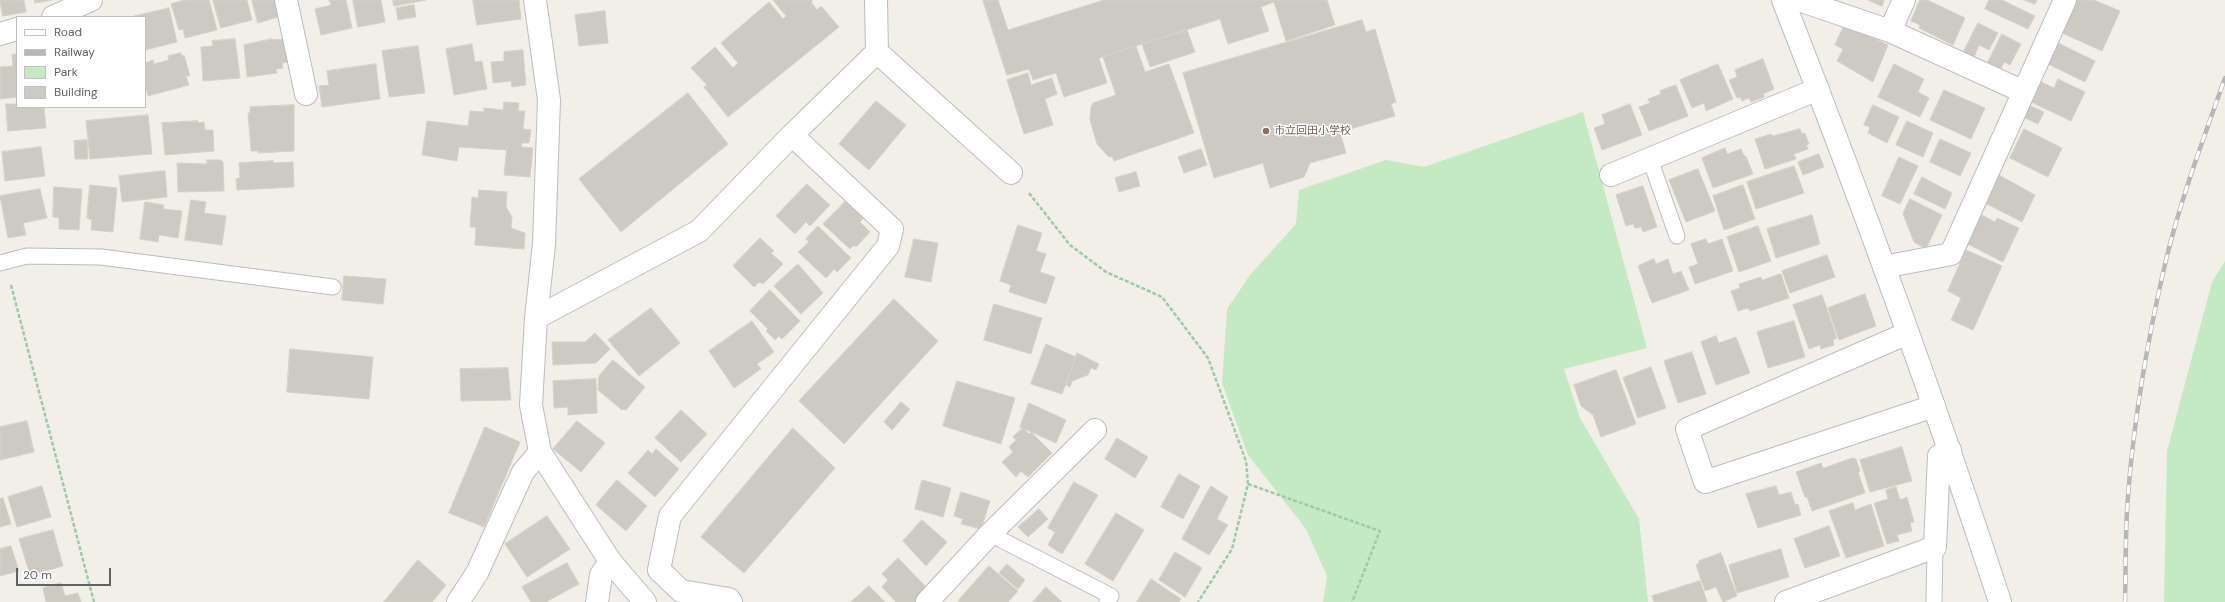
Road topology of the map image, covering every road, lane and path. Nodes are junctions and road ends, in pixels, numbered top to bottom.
1 (91, 0) edge
2 (286, 0) edge
3 (535, 0) edge
4 (876, 0) edge
5 (1783, 0) edge
6 (1800, 0) edge
7 (1904, 0) edge
8 (2066, 0) edge
9 (55, 16) edge
10 (16, 29) edge
11 (1890, 31) junction
12 (0, 34) edge
13 (877, 52) junction
14 (1818, 89) junction
15 (2024, 92) junction
16 (306, 94) dead end
17 (792, 135) junction
18 (1650, 159) junction
19 (1011, 173) joint
20 (1611, 175) dead end
21 (1677, 236) dead end
22 (3, 262) edge
23 (1884, 267) junction
24 (333, 286) dead end
25 (536, 318) junction
26 (1908, 333) junction
27 (1934, 406) junction
28 (1095, 430) dead end
29 (1950, 450) junction
30 (540, 452) junction
31 (1248, 484) junction
32 (990, 534) junction
33 (1935, 547) junction
34 (610, 561) junction
35 (94, 602) edge
36 (458, 602) edge
37 (597, 602) edge
38 (645, 602) edge
39 (731, 602) edge
40 (927, 602) edge
41 (1107, 602) edge
42 (1198, 602) edge
43 (1352, 602) edge
44 (1786, 602) edge
45 (1934, 602) edge
46 (2000, 602) edge

1 - 9 street
2 - 16 street
3 - 25 street
4 - 13 street
5 - 14 street
6 - 11 street
7 - 11 street
8 - 15 street
10 - 12 street
11 - 15 street
13 - 17 street
13 - 19 street
14 - 18 street
14 - 23 street
15 - 23 street
17 - 25 street
17 - 39 street
18 - 20 street
18 - 21 lane
19 - 31 path
22 - 24 lane
22 - 35 path
23 - 26 street
25 - 30 street
26 - 27 street
26 - 27 street
27 - 29 street
28 - 32 street
29 - 33 street
29 - 46 street
30 - 34 street
30 - 36 street
31 - 42 path
31 - 43 path
32 - 40 street
32 - 41 lane
33 - 44 street
33 - 45 lane
34 - 37 street
34 - 38 street

